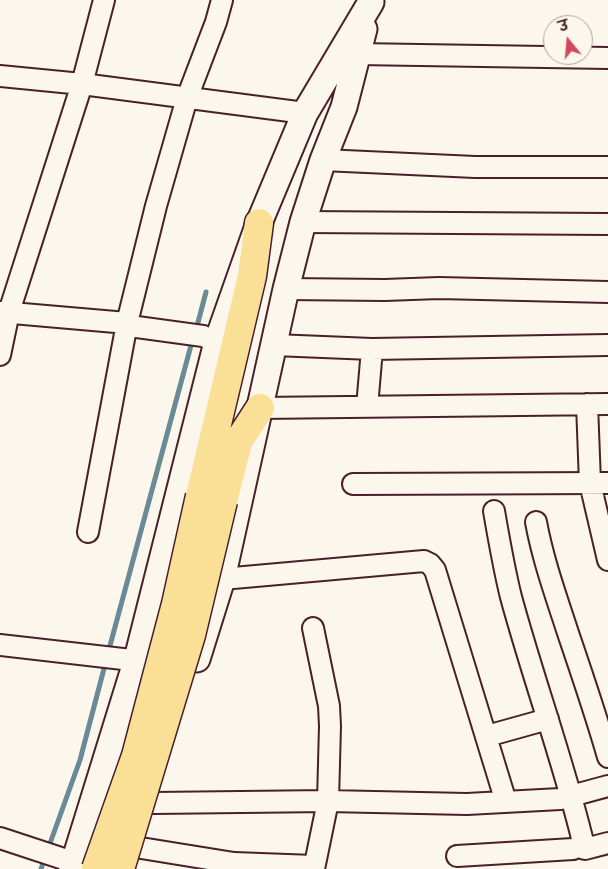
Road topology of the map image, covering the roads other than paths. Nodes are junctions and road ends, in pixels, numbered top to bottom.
1 (104, 0) edge
2 (222, 0) edge
3 (371, 1) edge
4 (357, 54) junction
5 (608, 58) edge
6 (0, 76) edge
7 (82, 84) junction
8 (187, 98) junction
9 (305, 113) junction
10 (324, 160) junction
11 (608, 168) edge
12 (303, 222) junction
13 (258, 223) junction
14 (608, 224) edge
15 (286, 288) junction
16 (608, 292) edge
17 (5, 312) edge
18 (127, 323) junction
19 (202, 337) junction
20 (274, 346) junction
21 (608, 346) edge
22 (372, 349) junction
23 (0, 355) edge
24 (587, 404) junction
25 (608, 404) edge
26 (367, 406) junction
27 (260, 408) junction
28 (599, 483) edge
29 (352, 484) dead end
30 (212, 498) junction
31 (494, 511) dead end
32 (536, 522) dead end
33 (88, 532) dead end
34 (608, 560) edge
35 (222, 579) junction
36 (313, 628) dead end
37 (0, 645) edge
38 (119, 657) junction
39 (193, 671) junction
40 (548, 719) junction
41 (487, 736) junction
42 (608, 757) edge
43 (608, 786) edge
44 (571, 796) junction
45 (328, 801) junction
46 (154, 802) junction
47 (506, 802) junction
48 (0, 838) edge
49 (608, 843) edge
50 (578, 847) junction
51 (457, 856) dead end
52 (137, 859) edge
53 (79, 865) edge
54 (314, 867) edge
55 (120, 869) edge

1 - 7 street
2 - 8 street
3 - 4 street
3 - 9 street
4 - 5 street
4 - 10 street
6 - 7 street
7 - 8 street
7 - 17 street
8 - 9 street
8 - 18 street
9 - 13 street
10 - 11 street
10 - 12 street
12 - 14 street
12 - 15 street
13 - 19 street
13 - 30 highway
15 - 16 street
15 - 20 street
17 - 18 street
17 - 23 street
18 - 19 street
18 - 33 street
19 - 38 street
20 - 22 street
20 - 27 street
21 - 22 street
22 - 26 street
24 - 25 street
24 - 26 street
24 - 28 street
26 - 27 street
27 - 30 highway
27 - 35 street
28 - 29 street
28 - 34 street
30 - 53 highway, bridge
30 - 55 highway, bridge
31 - 40 street
32 - 42 street
35 - 39 street
35 - 41 street
36 - 45 street
37 - 38 street
38 - 39 street
38 - 53 street
39 - 46 street
40 - 41 street
40 - 44 street
41 - 47 street
43 - 44 street
44 - 47 street
44 - 50 street
45 - 46 street
45 - 47 street
45 - 54 street
46 - 52 street
48 - 53 street
49 - 50 street
50 - 51 street
52 - 54 street

